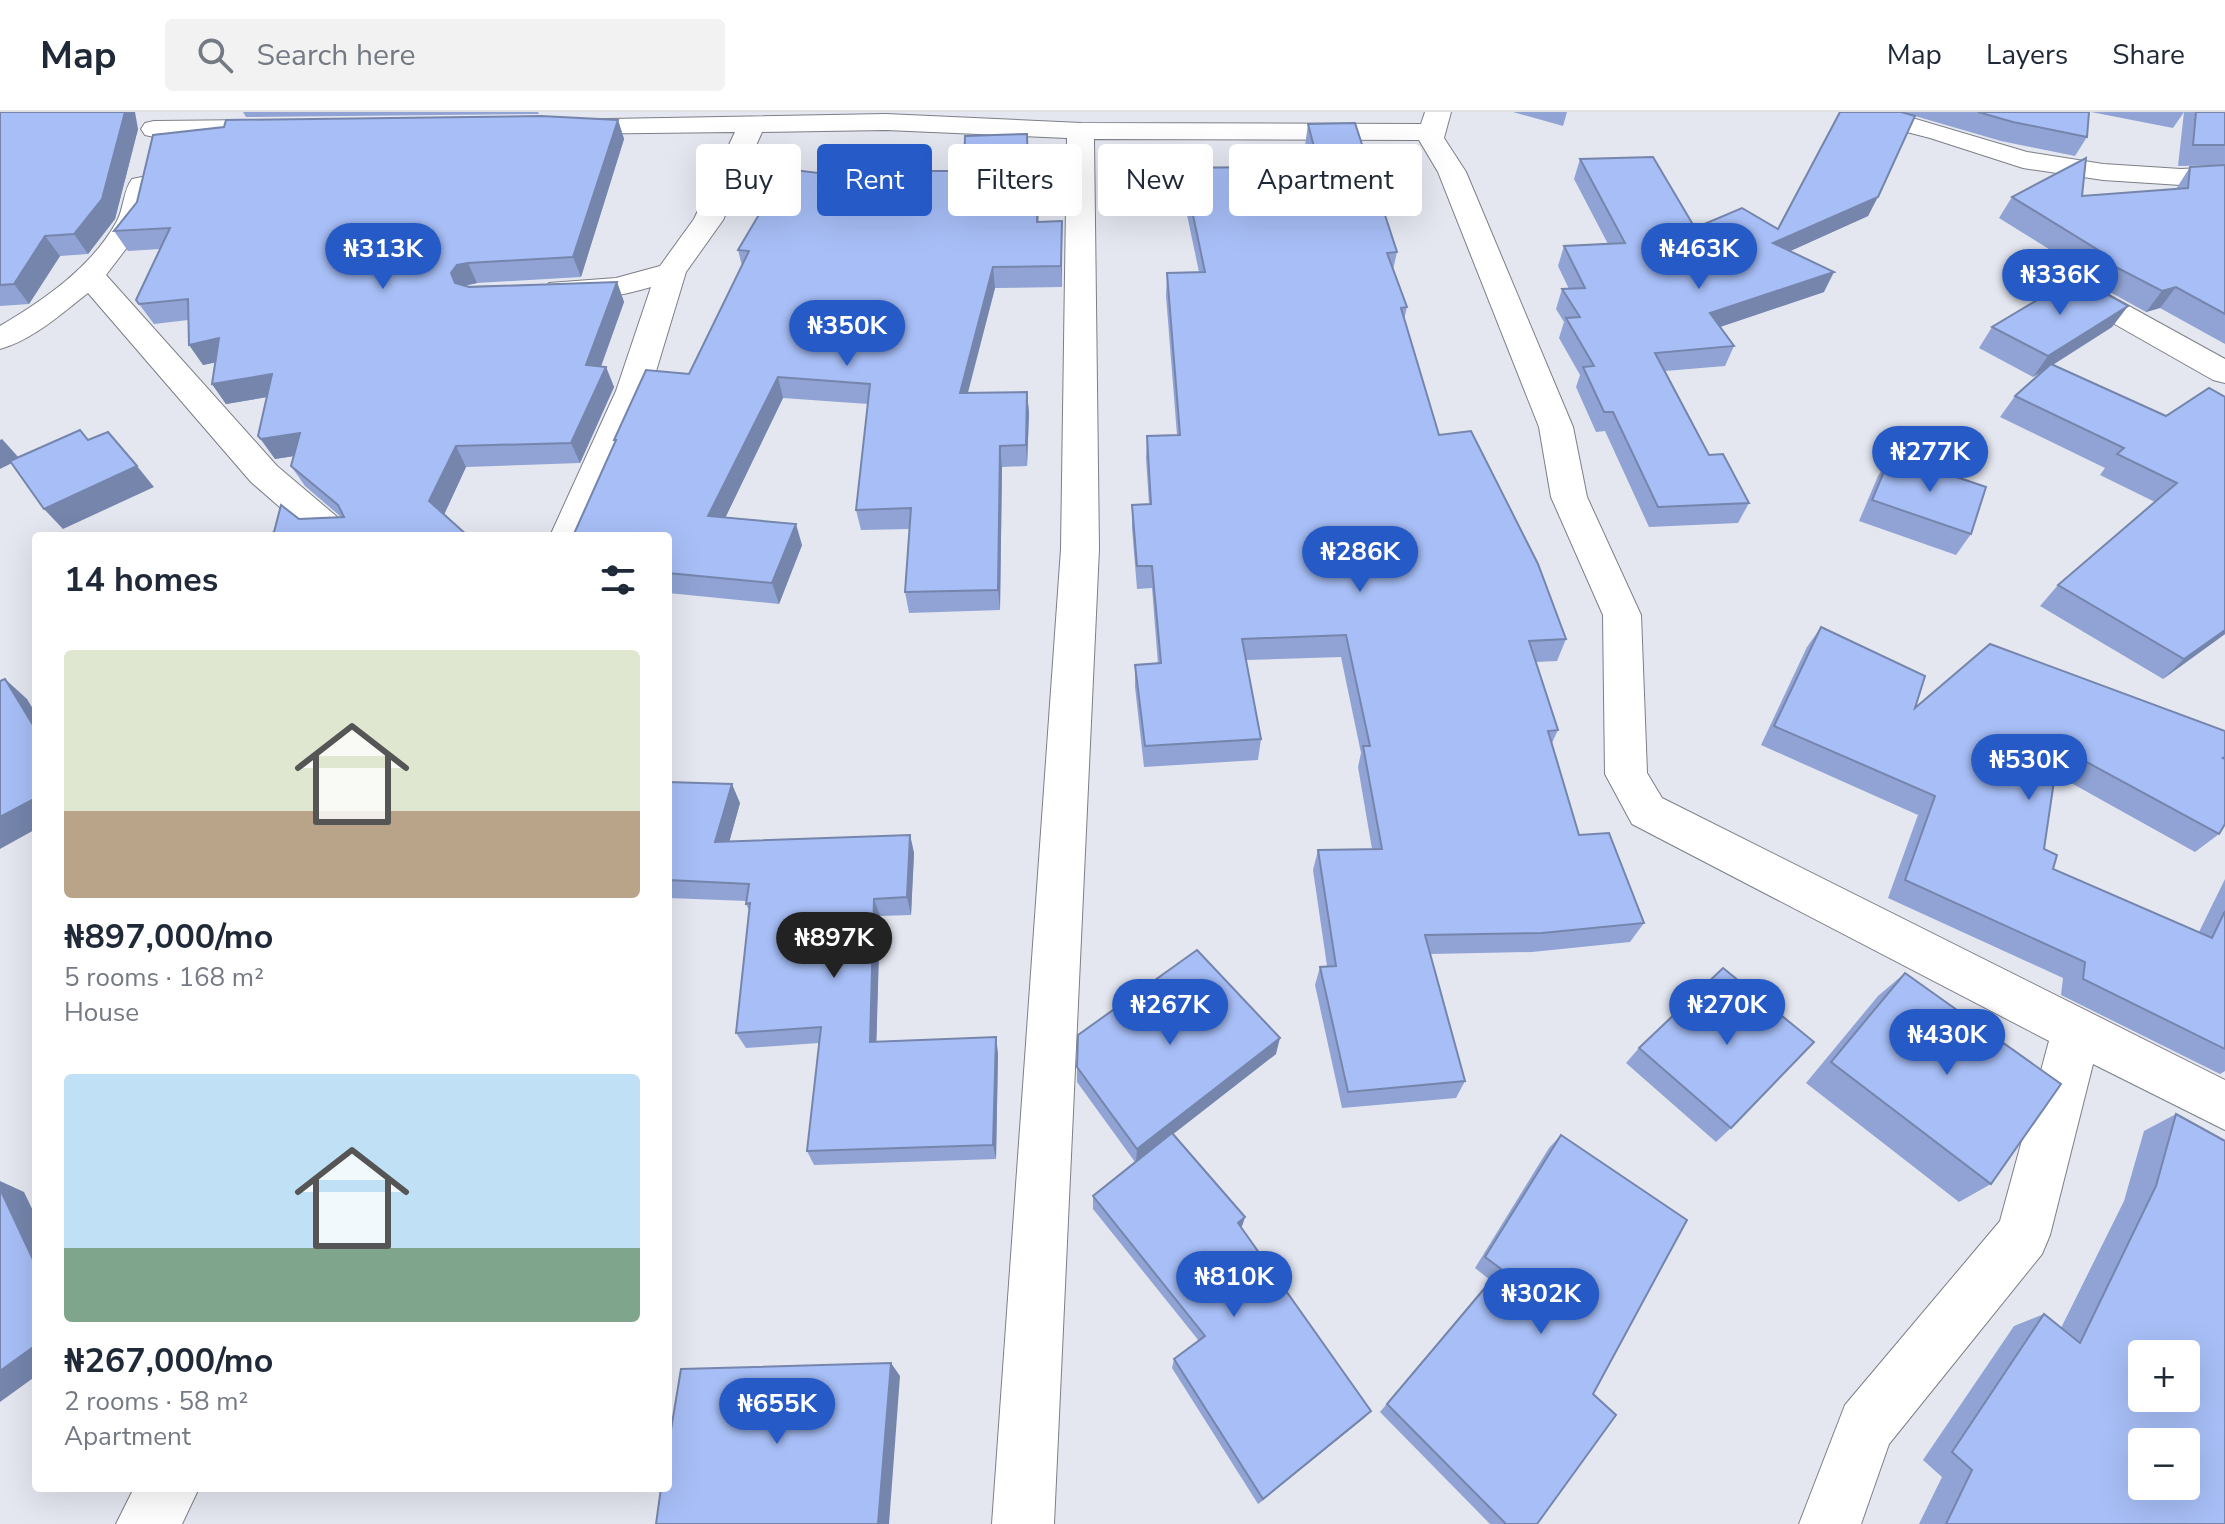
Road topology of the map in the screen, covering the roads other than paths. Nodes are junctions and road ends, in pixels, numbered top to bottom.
1 (1861, 112) edge
2 (154, 121) edge
3 (1434, 122) edge
4 (752, 124) junction
5 (532, 126) edge
6 (296, 128) edge
7 (1081, 131) junction
8 (2225, 175) edge
9 (671, 272) junction
10 (90, 276) junction
11 (524, 292) edge
12 (2061, 295) edge
13 (0, 339) edge
14 (2225, 373) edge
15 (331, 532) edge
16 (570, 532) edge
17 (2077, 1028) junction
18 (2225, 1106) edge
19 (167, 1492) edge
20 (147, 1524) edge
21 (1023, 1524) edge
22 (1830, 1524) edge

1 - 8 street
2 - 6 street
2 - 10 street
3 - 7 street
3 - 17 street
4 - 5 street
4 - 7 street
4 - 9 street
7 - 21 street
9 - 11 street
9 - 16 street
10 - 13 street
10 - 15 street
12 - 14 street
17 - 18 street
17 - 22 street
19 - 20 street

